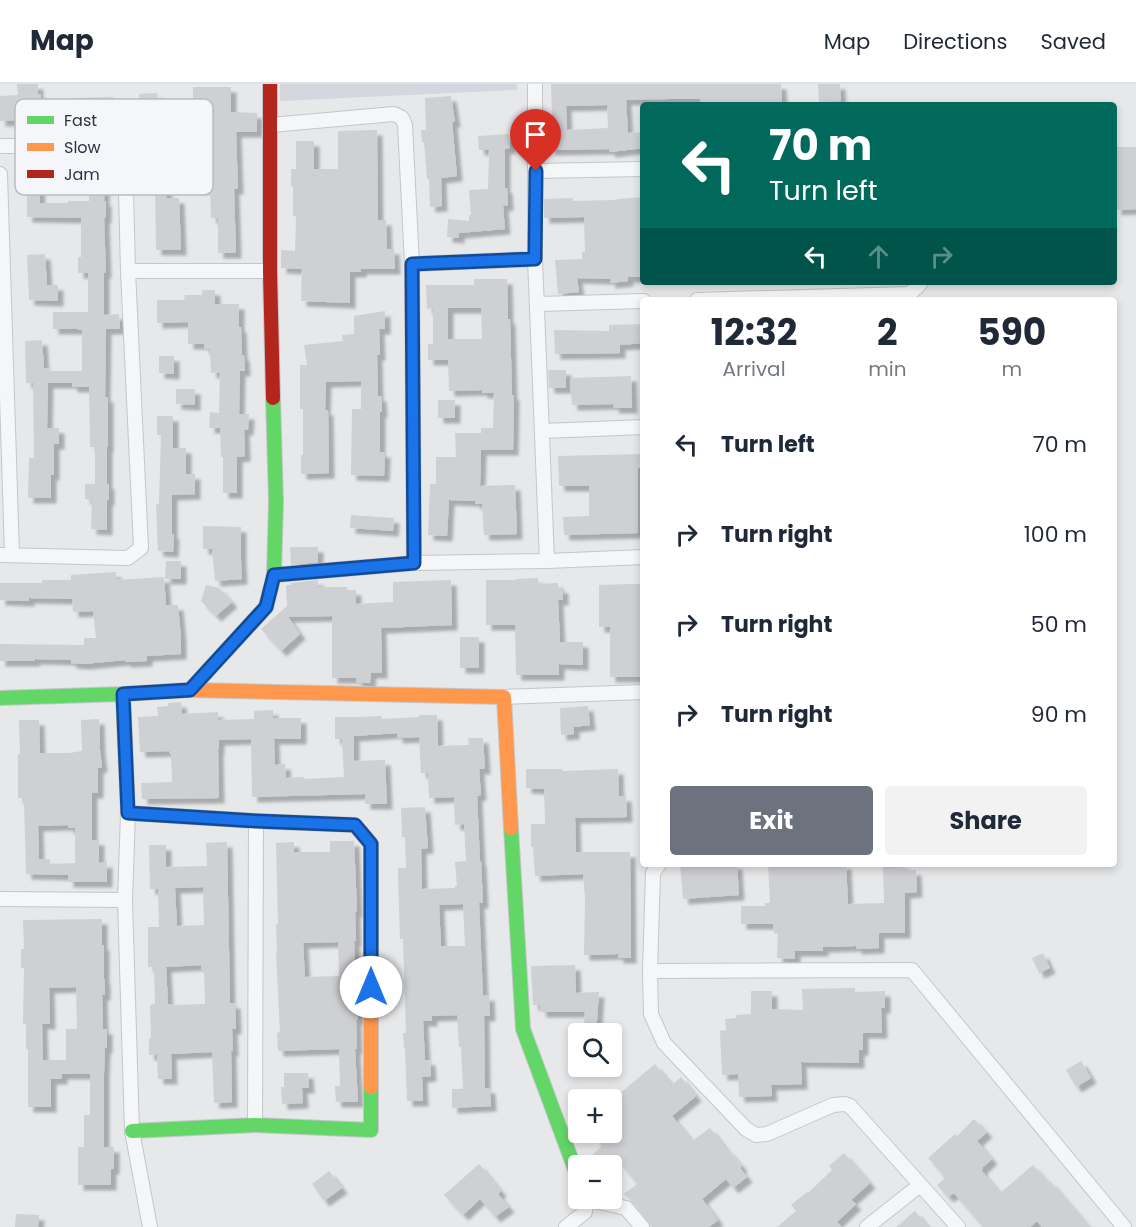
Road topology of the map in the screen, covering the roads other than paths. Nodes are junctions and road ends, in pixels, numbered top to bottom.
1 (270, 84) edge
2 (535, 84) edge
3 (271, 125) junction
4 (640, 169) edge
5 (536, 171) junction
6 (0, 174) edge
7 (125, 195) edge
8 (535, 259) junction
9 (412, 264) junction
10 (128, 271) junction
11 (270, 271) junction
12 (919, 285) edge
13 (804, 297) edge
14 (640, 302) edge
15 (538, 304) junction
16 (640, 427) edge
17 (543, 431) junction
18 (6, 555) edge
19 (640, 557) edge
20 (547, 561) junction
21 (414, 563) junction
22 (274, 575) junction
23 (190, 690) junction
24 (640, 692) edge
25 (123, 694) junction
26 (504, 697) junction
27 (0, 698) edge
28 (128, 813) junction
29 (256, 821) junction
30 (657, 867) edge
31 (0, 899) edge
32 (125, 900) junction
33 (650, 970) junction
34 (255, 1125) junction
35 (132, 1131) junction
36 (570, 1155) edge
37 (920, 1185) junction
38 (622, 1207) edge
39 (585, 1209) edge
40 (150, 1227) edge
41 (567, 1227) edge
42 (642, 1227) edge
43 (867, 1227) edge
44 (958, 1227) edge
45 (1124, 1227) edge

1 - 3 street
2 - 5 street
3 - 9 street
3 - 11 street
4 - 5 street
5 - 8 street
6 - 18 street
7 - 10 street
8 - 9 street
8 - 15 street
9 - 21 street
10 - 11 street
10 - 18 street
11 - 22 street
12 - 13 street
14 - 15 street
15 - 17 street
16 - 17 street
17 - 20 street
19 - 20 street
20 - 21 street
21 - 22 street
22 - 23 street
23 - 25 street
23 - 26 street
24 - 26 street
25 - 27 street
25 - 28 street
26 - 36 street
28 - 29 street
28 - 32 street
29 - 34 street
29 - 34 street
30 - 33 street
31 - 32 street
32 - 35 street
33 - 37 street
33 - 45 street
34 - 35 street
35 - 40 street
37 - 43 street
37 - 44 street
38 - 42 street
39 - 41 street

